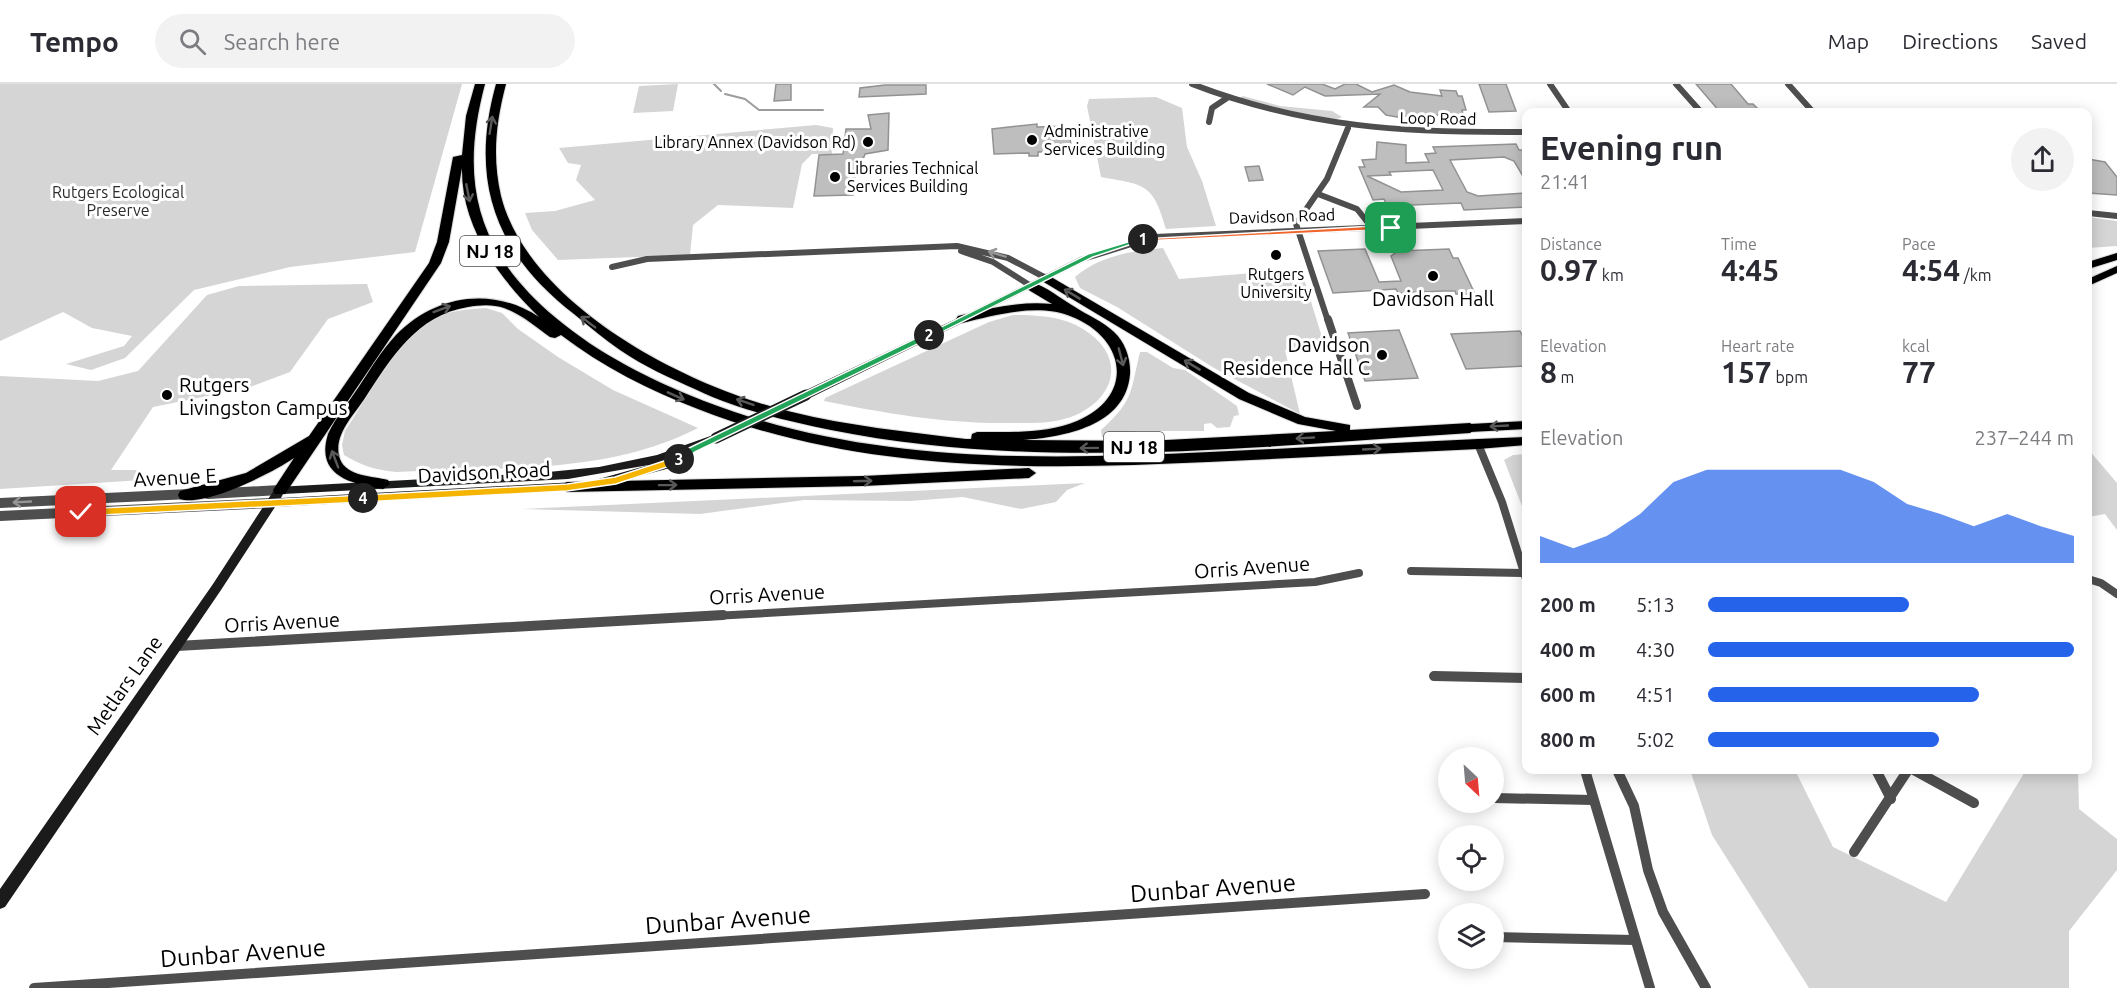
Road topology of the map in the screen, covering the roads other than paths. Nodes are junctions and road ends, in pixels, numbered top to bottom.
1 (480, 84) edge
2 (501, 84) edge
3 (1192, 84) edge
4 (1551, 84) edge
5 (1676, 84) edge
6 (1788, 84) edge
7 (1227, 98) junction
8 (1566, 108) edge
9 (1697, 108) edge
10 (1809, 108) edge
11 (1209, 122) dead end
12 (1348, 128) junction
13 (1522, 132) edge
14 (467, 135) junction
15 (1318, 194) junction
16 (2092, 213) edge
17 (2117, 216) edge
18 (1522, 221) edge
19 (1373, 229) junction
20 (1299, 231) junction
21 (943, 247) junction
22 (2117, 256) edge
23 (2092, 265) edge
24 (612, 267) dead end
25 (2117, 269) edge
26 (1046, 278) junction
27 (2092, 281) edge
28 (1031, 286) junction
29 (1083, 316) junction
30 (962, 319) junction
31 (573, 338) junction
32 (1357, 406) dead end
33 (1522, 425) edge
34 (842, 428) junction
35 (1470, 428) joint
36 (1426, 431) junction
37 (318, 434) junction
38 (1522, 441) edge
39 (1478, 444) junction
40 (692, 450) junction
41 (1251, 455) junction
42 (383, 484) junction
43 (567, 487) junction
44 (280, 490) junction
45 (185, 495) junction
46 (0, 503) edge
47 (271, 503) junction
48 (0, 516) edge
49 (1522, 570) edge
50 (1411, 571) dead end
51 (1359, 573) dead end
52 (1522, 573) edge
53 (2092, 580) edge
54 (2117, 594) edge
55 (177, 646) junction
56 (1434, 676) dead end
57 (1522, 678) edge
58 (1586, 774) edge
59 (1619, 774) edge
60 (1878, 774) edge
61 (1906, 774) edge
62 (1921, 774) edge
63 (1504, 798) edge
64 (1891, 799) junction
65 (1593, 800) junction
66 (1974, 803) dead end
67 (1854, 852) dead end
68 (1425, 894) dead end
69 (0, 902) edge
70 (1504, 938) edge
71 (1635, 940) junction
72 (34, 988) edge
73 (1650, 988) edge
74 (1706, 988) edge

1 - 14 highway, NJ 18
34 -> 2 highway, NJ 18
3 - 7 street, Loop Road
4 - 8 street
5 - 9 street
6 - 10 street
7 - 11 street
7 - 12 street, Loop Road
12 - 13 street, Loop Road
12 - 15 street
14 -> 31 highway, NJ 18
14 - 37 highway
15 - 19 street
15 - 20 street
16 - 17 street
18 - 19 street, Davidson Road
19 - 20 street, Davidson Road
20 - 26 street, Davidson Road
20 - 32 street
21 - 24 street
26 -> 21 street
21 - 28 street
22 - 23 highway
25 - 27 highway
26 - 28 street, Davidson Road
36 -> 26 highway
28 - 29 highway
28 - 30 street, Davidson Road
29 - 30 highway
29 -> 34 highway
30 - 40 main road, Davidson Road, bridge
31 -> 41 highway, NJ 18
42 -> 31 highway
33 -> 35 highway, NJ 18
36 -> 34 highway, NJ 18
35 - 36 highway, NJ 18
37 - 44 highway
37 - 45 highway
38 - 39 highway, NJ 18
41 -> 39 highway, NJ 18
39 - 49 street
40 - 42 main road, Davidson Road
40 - 43 main road, Davidson Road
43 -> 41 highway
42 - 44 main road, Davidson Road
43 - 47 main road, Davidson Road
44 - 45 street, Avenue E
44 - 47 main road, Metlars Lane
45 -> 46 street, Avenue E
47 - 48 street, Avenue E
47 - 55 main road, Metlars Lane
50 - 52 street
51 - 55 street, Orris Avenue
53 - 54 street
55 - 69 main road, Metlars Lane
56 - 57 street
58 - 65 street
59 - 74 street
60 - 64 street
61 - 64 street
62 - 66 street
63 - 65 street
64 - 67 street
65 - 71 street
68 - 72 street, Dunbar Avenue
70 - 71 street
71 - 73 street

